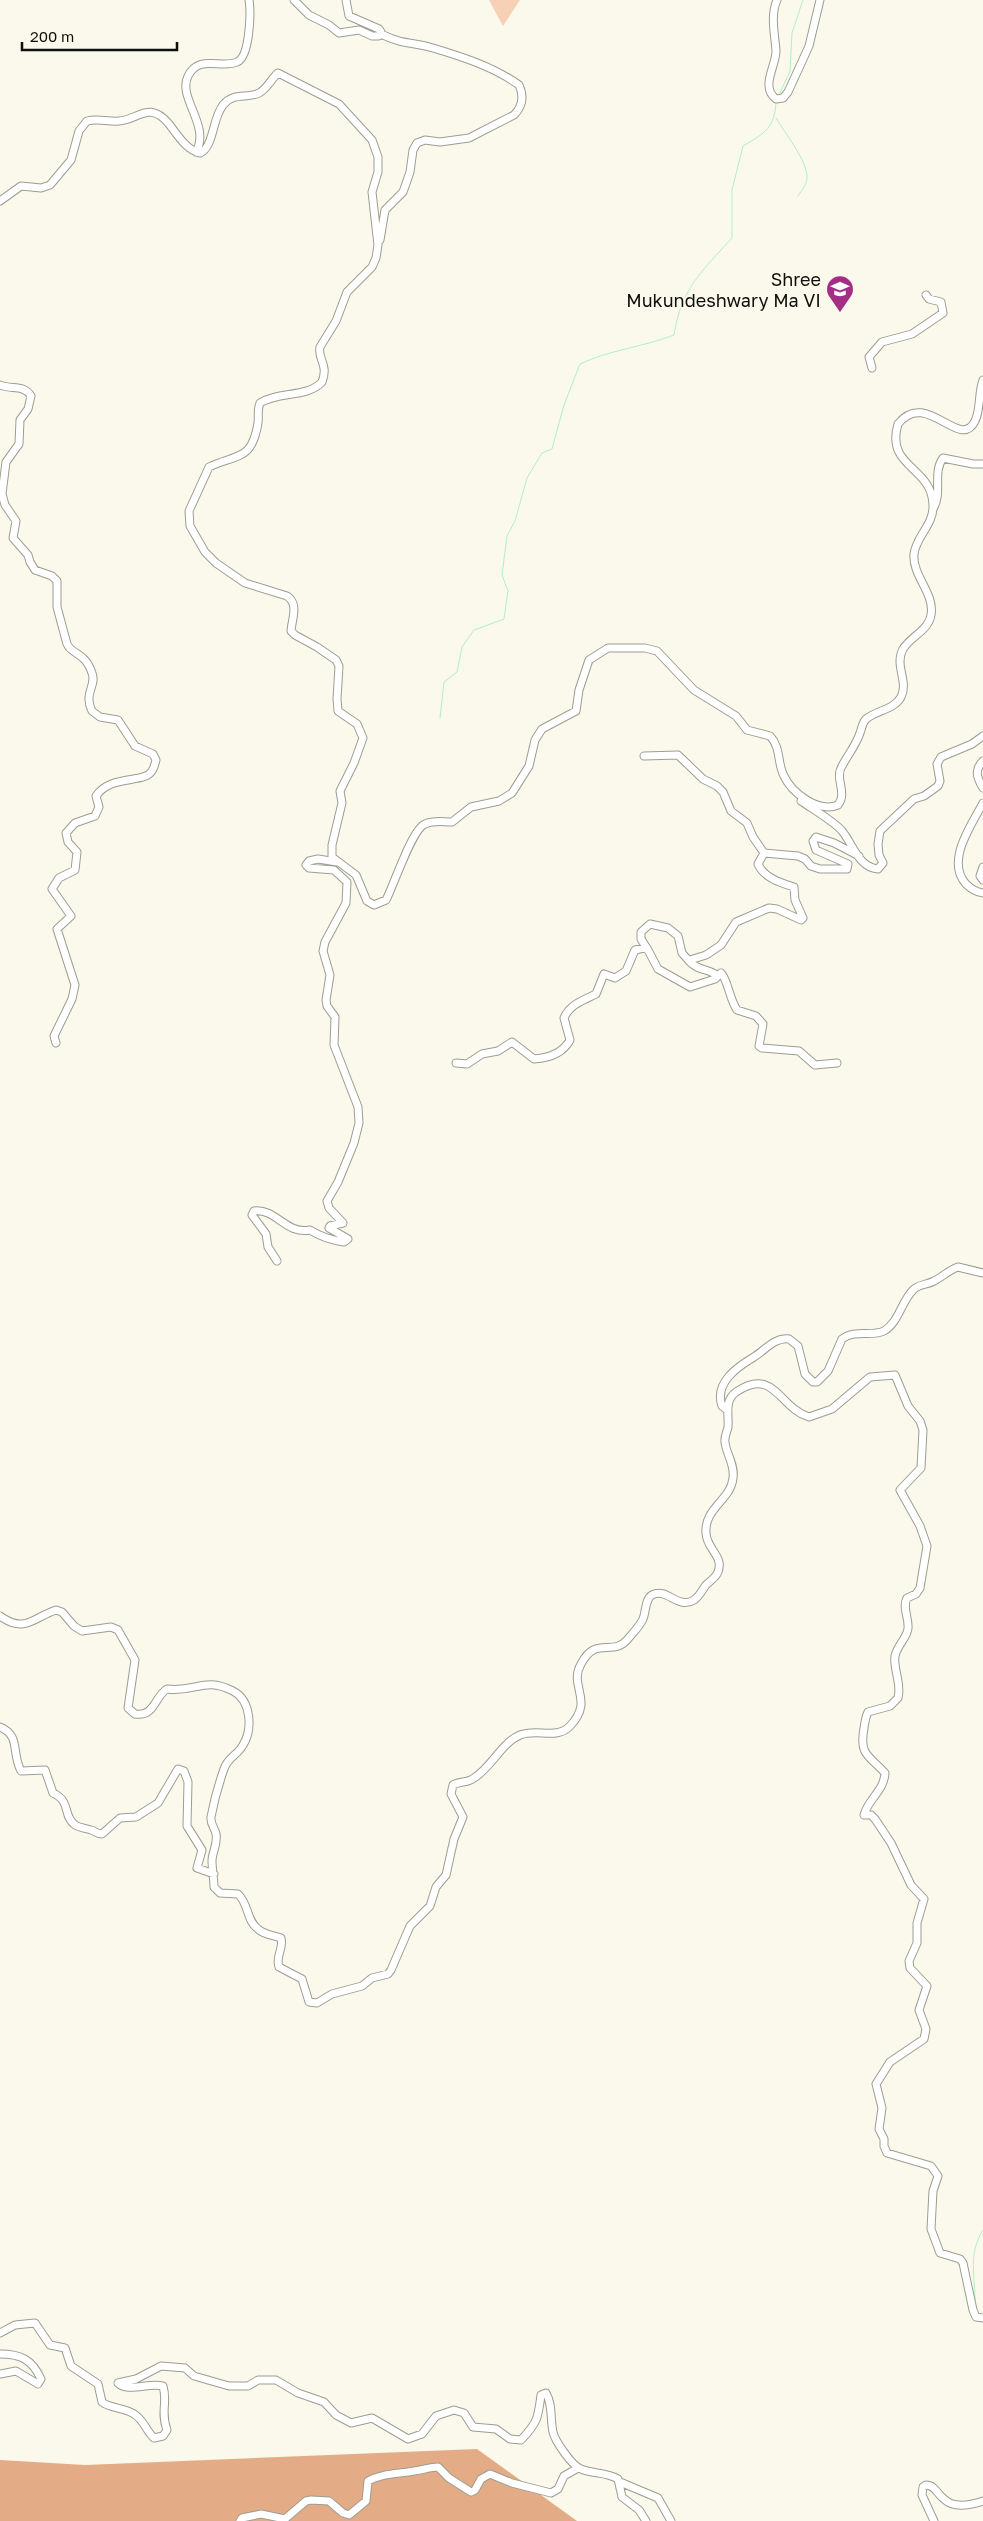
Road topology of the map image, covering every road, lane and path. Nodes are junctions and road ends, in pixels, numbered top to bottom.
1 (249, 0) edge
2 (294, 0) edge
3 (346, 0) edge
4 (777, 0) edge
5 (820, 0) edge
6 (381, 34) junction
7 (196, 152) junction
8 (0, 201) edge
9 (378, 245) junction
10 (926, 295) dead end
11 (872, 368) dead end
12 (983, 380) edge
13 (0, 384) edge
14 (983, 464) edge
15 (933, 509) junction
16 (983, 736) edge
17 (644, 756) dead end
18 (983, 761) edge
19 (983, 788) edge
20 (794, 789) junction
21 (983, 803) edge
22 (764, 853) junction
23 (858, 856) junction
24 (337, 862) junction
25 (983, 867) edge
26 (983, 880) edge
27 (983, 892) edge
28 (648, 950) junction
29 (690, 962) junction
30 (717, 976) junction
31 (56, 1043) dead end
32 (456, 1063) dead end
33 (837, 1063) dead end
34 (277, 1261) dead end
35 (983, 1273) edge
36 (728, 1410) junction
37 (0, 1616) edge
38 (0, 1727) edge
39 (214, 1874) junction
40 (983, 2317) edge
41 (0, 2333) edge
42 (0, 2354) edge
43 (0, 2374) edge
44 (578, 2468) junction
45 (620, 2482) junction
46 (983, 2501) edge
47 (240, 2521) edge
48 (646, 2521) edge
49 (671, 2521) edge
50 (934, 2521) edge

1 - 7 street
2 - 6 street
3 - 6 street
4 - 5 street
6 - 9 street
7 - 8 street
7 - 9 street
9 - 24 street
10 - 11 street
12 - 15 street
13 - 31 street
14 - 15 street
15 - 20 street
16 - 23 street
17 - 22 street
18 - 19 street
20 - 23 street
20 - 24 street
21 - 27 street
22 - 23 street
22 - 29 street
24 - 34 street
25 - 26 street
28 - 29 street
28 - 30 street
28 - 32 street
29 - 30 street
30 - 33 street
35 - 36 street
36 - 39 street
36 - 40 street
37 - 39 street
38 - 39 street
41 - 44 street
42 - 43 street
44 - 45 street
44 - 47 street
45 - 48 street
45 - 49 street
46 - 50 street

